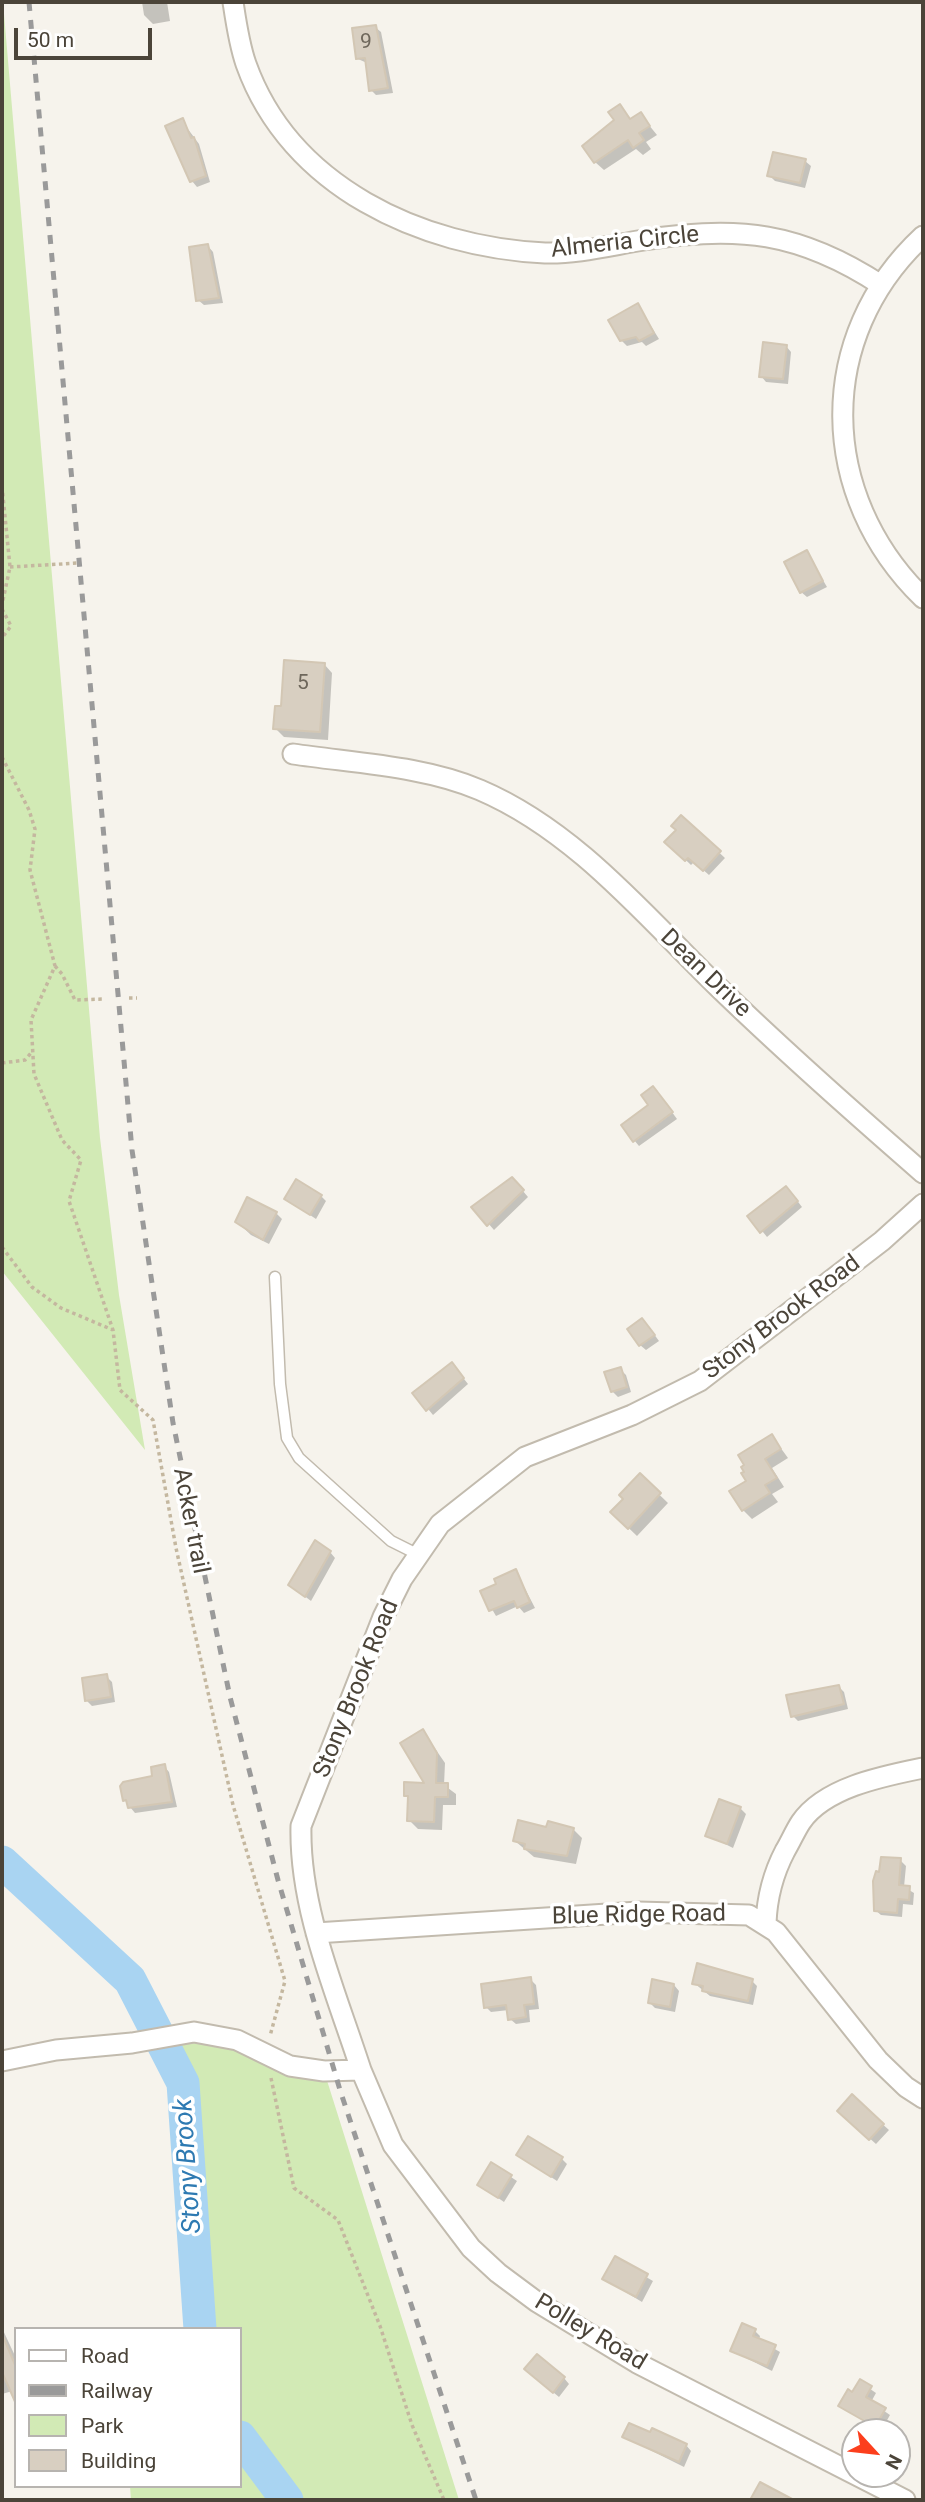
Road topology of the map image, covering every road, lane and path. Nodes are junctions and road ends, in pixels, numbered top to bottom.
1 (233, 2) edge
2 (923, 236) edge
3 (881, 285) junction
4 (2, 486) edge
5 (78, 563) dead end
6 (10, 568) junction
7 (923, 598) edge
8 (2, 607) edge
9 (2, 638) edge
10 (293, 754) dead end
11 (2, 757) edge
12 (55, 966) junction
13 (137, 998) dead end
14 (105, 999) dead end
15 (130, 999) dead end
16 (32, 1052) junction
17 (2, 1063) edge
18 (923, 1173) edge
19 (923, 1204) edge
20 (2, 1247) edge
21 (275, 1277) dead end
22 (113, 1330) junction
23 (419, 1555) junction
24 (923, 1768) edge
25 (766, 1923) junction
26 (316, 1933) junction
27 (266, 2052) junction
28 (2, 2061) edge
29 (361, 2070) junction
30 (923, 2098) edge
31 (444, 2500) edge
32 (905, 2500) edge

1 - 3 street, Almeria Circle
2 - 3 street
3 - 7 street
4 - 6 path
5 - 6 path
6 - 8 path
8 - 9 path
10 - 18 street, Dean Drive
11 - 12 path
12 - 14 path
12 - 16 path, Acker trail
13 - 15 path
16 - 17 path
16 - 22 path, Acker trail
19 - 23 street, Stony Brook Road
20 - 22 path
21 - 23 lane
22 - 27 path, Acker trail
23 - 26 street, Stony Brook Road
24 - 25 street
25 - 26 street, Blue Ridge Road
25 - 30 street
26 - 29 street, Stony Brook Road
27 - 28 street
27 - 29 street
27 - 31 path
29 - 32 street, Polley Road

